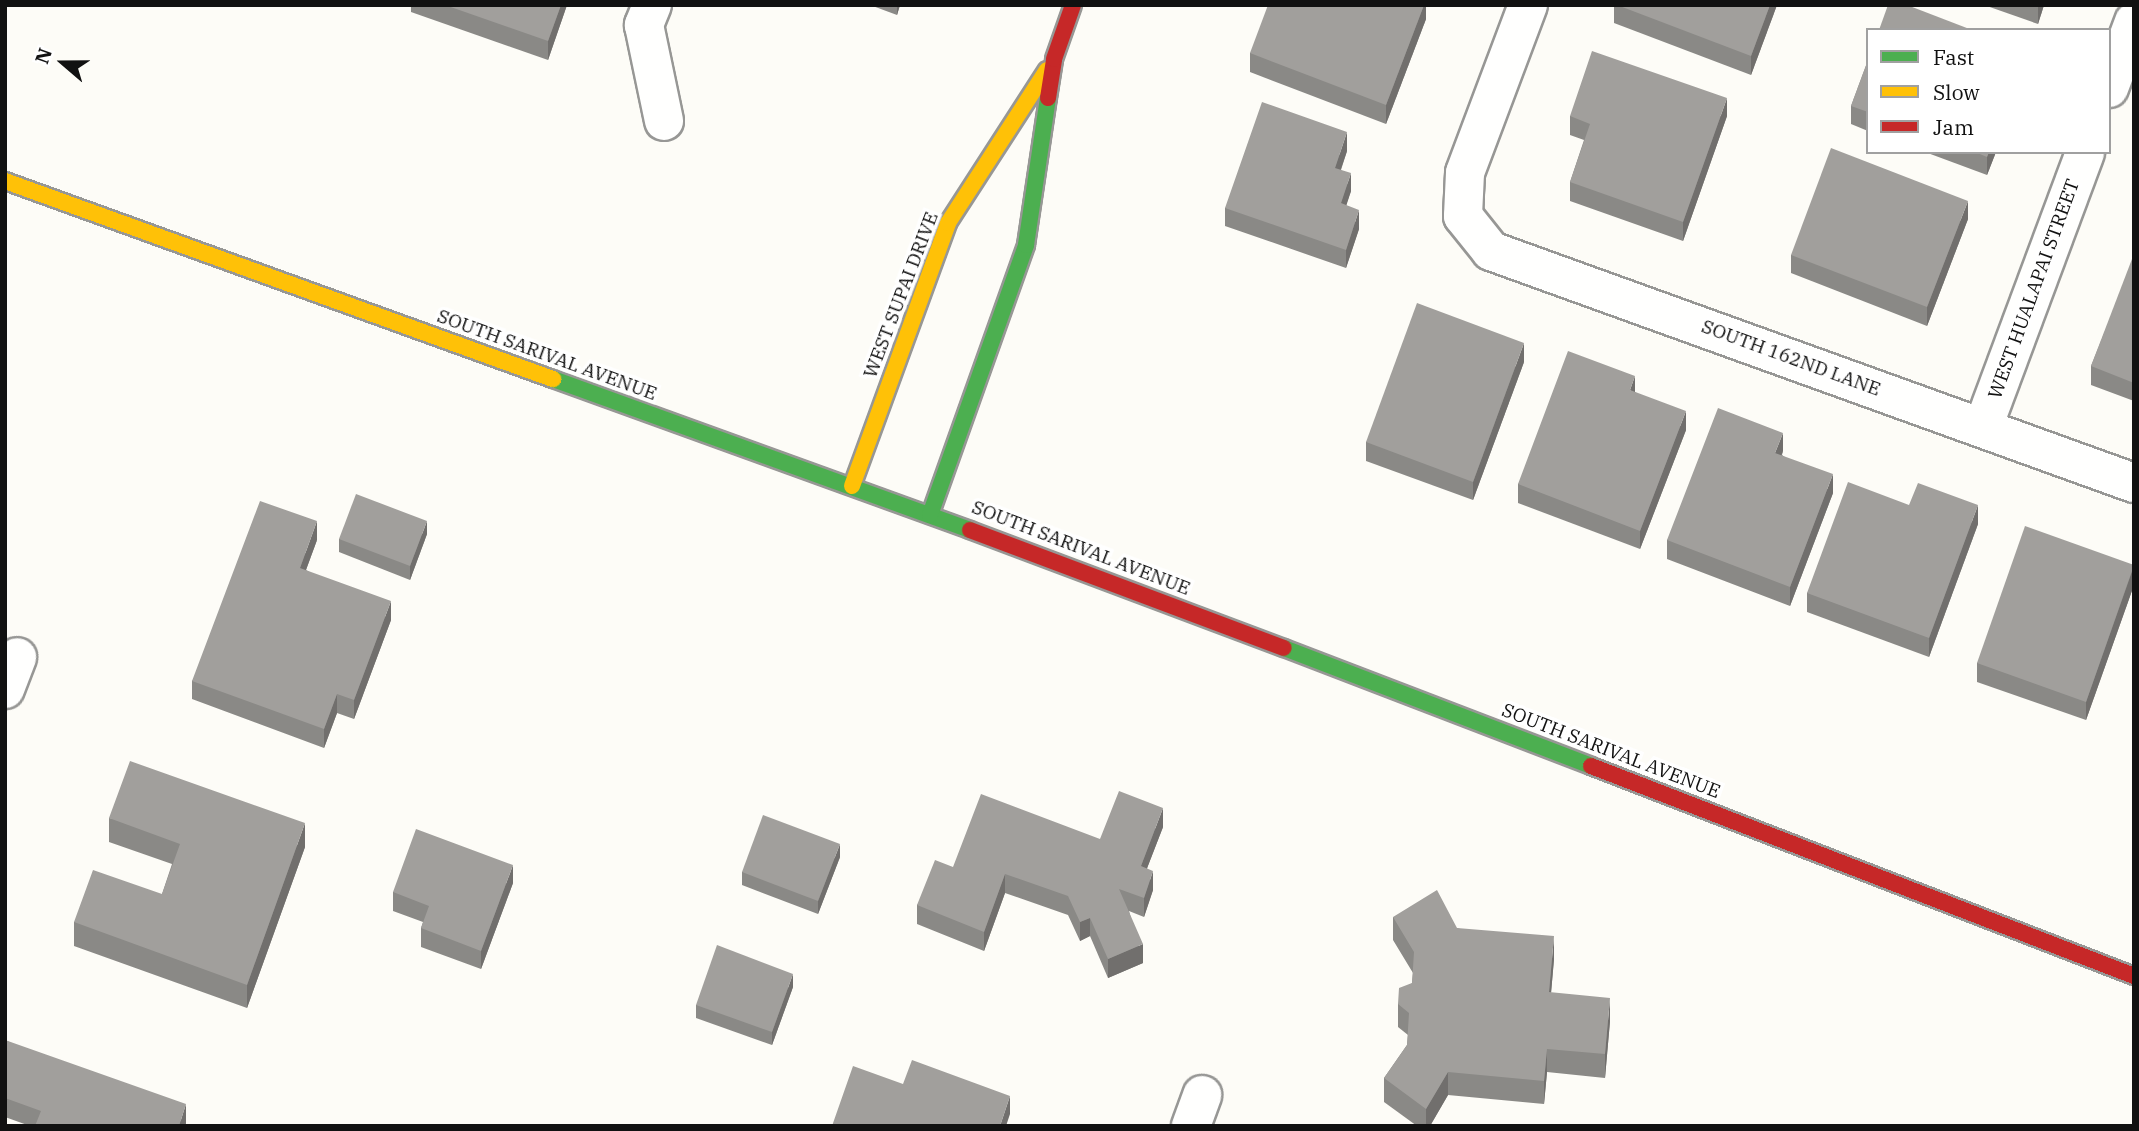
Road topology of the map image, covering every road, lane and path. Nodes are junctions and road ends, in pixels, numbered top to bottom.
1 (652, 5) edge
2 (1073, 5) edge
3 (1528, 5) edge
4 (2134, 22) edge
5 (1054, 59) junction
6 (2111, 83) edge
7 (664, 121) dead end
8 (2084, 154) edge
9 (5, 181) edge
10 (1983, 427) junction
11 (2134, 483) edge
12 (852, 486) junction
13 (930, 515) junction
14 (2134, 976) edge

1 - 7 street
2 - 5 main road, WEST SUPAI DRIVE
3 - 10 street, SOUTH 162ND LANE
4 - 6 street
5 - 12 main road, WEST SUPAI DRIVE
5 - 13 main road, WEST SUPAI DRIVE
8 - 10 street, WEST HUALAPAI STREET
9 - 12 main road, SOUTH SARIVAL AVENUE
10 - 11 street, SOUTH 162ND LANE
12 - 13 main road, SOUTH SARIVAL AVENUE
13 - 14 main road, SOUTH SARIVAL AVENUE

